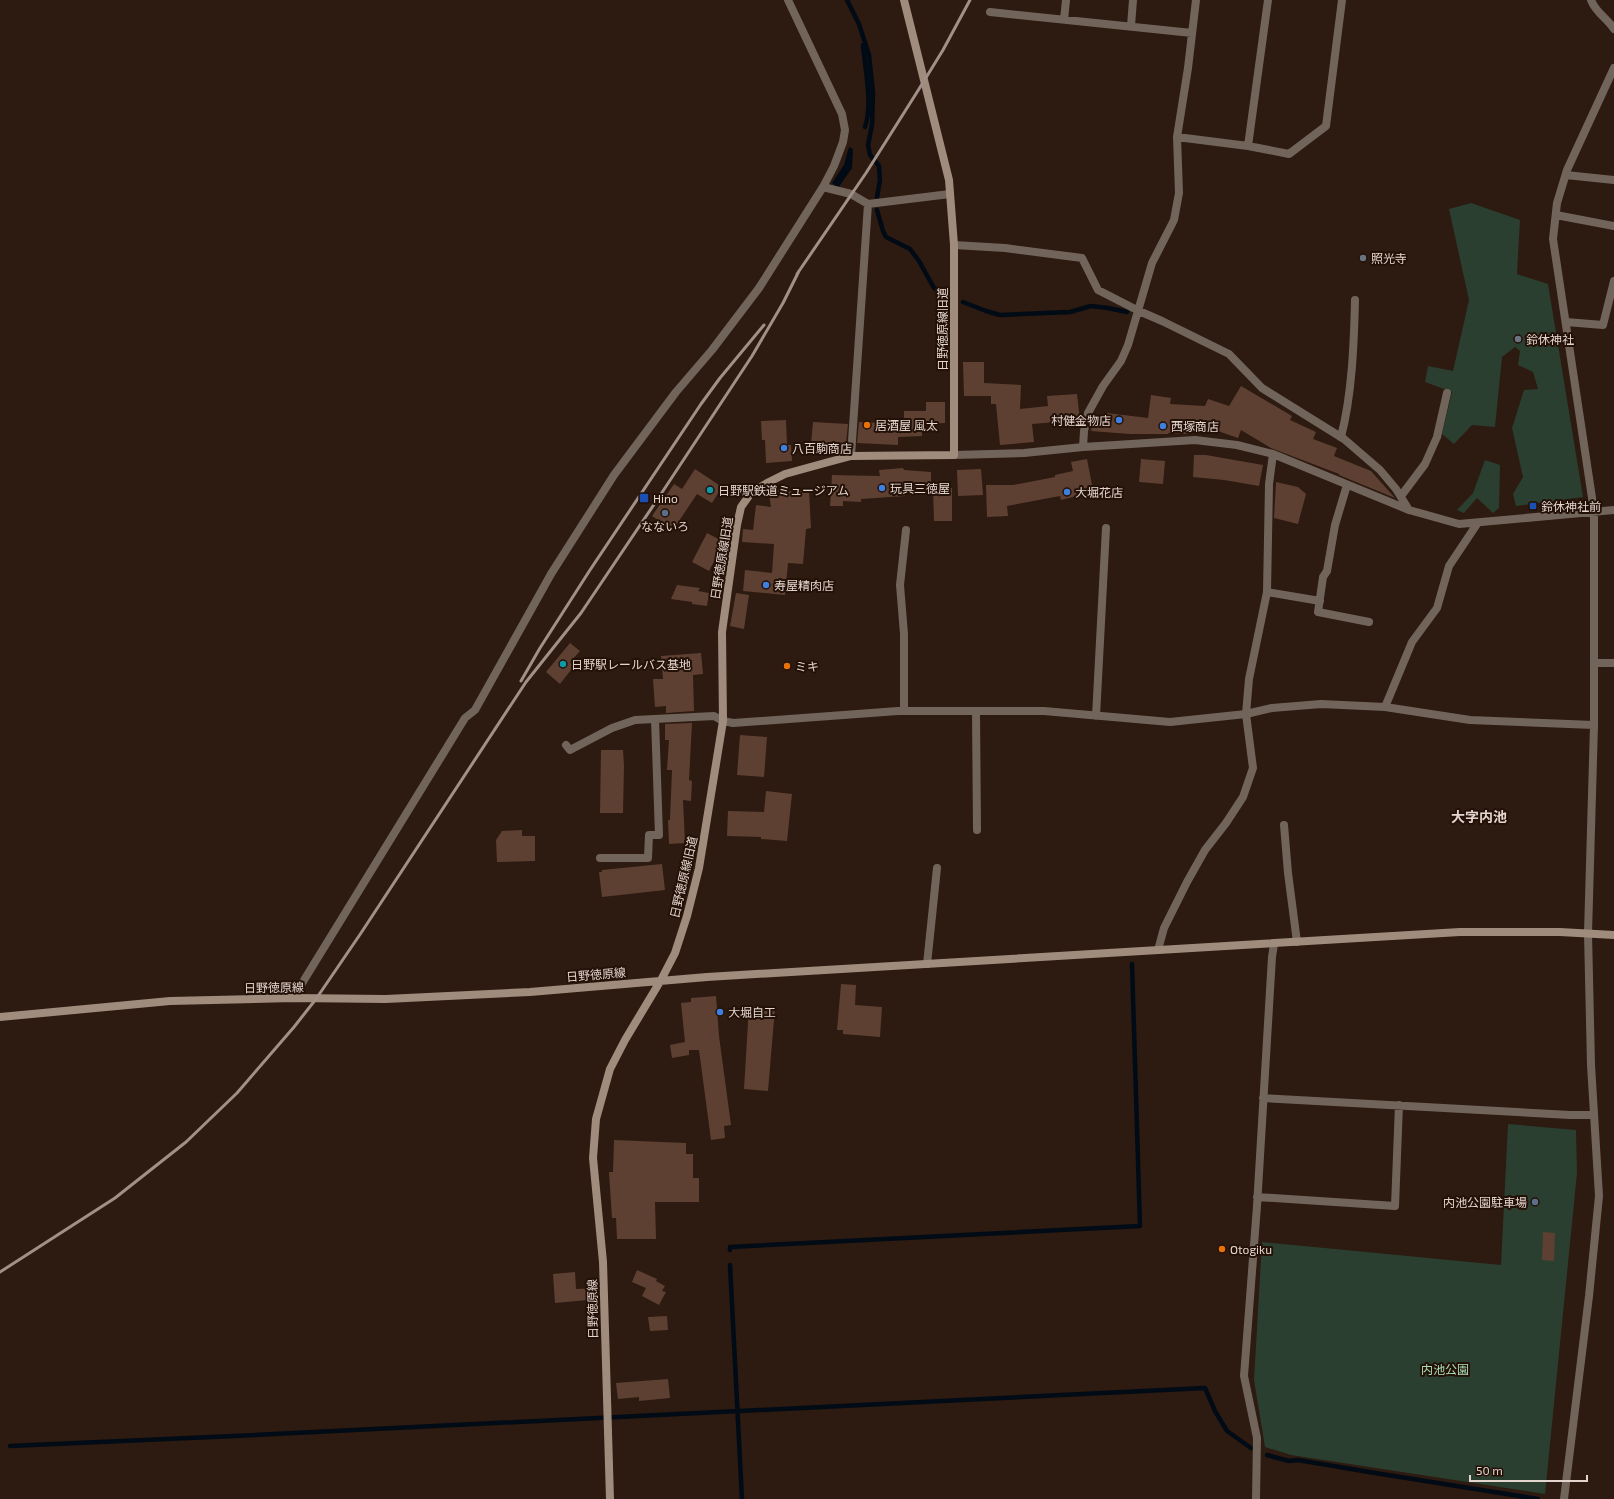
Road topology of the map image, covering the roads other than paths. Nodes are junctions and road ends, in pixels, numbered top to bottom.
1 (788, 0) edge
2 (904, 0) edge
3 (1066, 0) edge
4 (1134, 0) edge
5 (1196, 0) edge
6 (1268, 0) edge
7 (1342, 0) edge
8 (1591, 0) edge
9 (990, 12) dead end
10 (1064, 20) junction
11 (1131, 26) junction
12 (1614, 28) edge
13 (1192, 33) junction
14 (1614, 68) edge
15 (1177, 137) junction
16 (1248, 146) junction
17 (1566, 175) junction
18 (1614, 180) edge
19 (823, 187) junction
20 (950, 194) junction
21 (868, 204) junction
22 (1556, 215) junction
23 (1614, 226) edge
24 (954, 245) junction
25 (1614, 281) edge
26 (1355, 300) dead end
27 (1139, 312) junction
28 (1566, 322) junction
29 (1447, 393) dead end
30 (1341, 437) junction
31 (1083, 447) junction
32 (1272, 454) junction
33 (954, 455) junction
34 (851, 456) junction
35 (1347, 486) junction
36 (1401, 496) junction
37 (1409, 510) junction
38 (1614, 510) edge
39 (1594, 511) junction
40 (1477, 524) junction
41 (1106, 528) dead end
42 (906, 530) dead end
43 (1267, 592) junction
44 (1320, 601) junction
45 (1369, 622) dead end
46 (1614, 663) edge
47 (1594, 664) junction
48 (1385, 707) junction
49 (904, 711) junction
50 (976, 711) junction
51 (1246, 714) junction
52 (1096, 716) junction
53 (655, 719) junction
54 (723, 721) junction
55 (1594, 724) junction
56 (566, 745) dead end
57 (1284, 825) dead end
58 (977, 830) dead end
59 (600, 858) dead end
60 (937, 868) dead end
61 (1588, 933) junction
62 (1614, 935) edge
63 (1297, 942) junction
64 (1274, 944) junction
65 (1158, 950) junction
66 (927, 964) junction
67 (661, 980) junction
68 (293, 998) junction
69 (0, 1017) edge
70 (1263, 1098) junction
71 (1398, 1105) junction
72 (1593, 1115) junction
73 (1257, 1197) junction
74 (610, 1499) edge
75 (1256, 1499) edge
76 (1564, 1499) edge

1 - 19 street
2 - 20 street, 日野徳原線旧道
3 - 10 street
4 - 11 street
5 - 13 street
6 - 16 street
7 - 16 street
8 - 12 street
9 - 10 street
10 - 11 street
11 - 13 street
13 - 15 street
14 - 17 street
15 - 16 street
15 - 27 street
17 - 18 street
17 - 22 street
19 - 21 street
19 - 68 street
20 - 21 street
20 - 24 street, 日野徳原線旧道
21 - 34 street
22 - 23 street
22 - 28 street
24 - 27 street
24 - 33 street, 日野徳原線旧道
25 - 28 street
26 - 30 street
27 - 30 street
27 - 31 street
28 - 39 street
29 - 36 street
30 - 36 street
31 - 32 street
31 - 33 street
32 - 35 street
32 - 43 street
33 - 34 street, 日野徳原線旧道
34 - 54 street, 日野徳原線旧道
35 - 37 street
35 - 44 street
36 - 37 street
37 - 40 street
38 - 39 street
39 - 40 street
39 - 47 street
40 - 48 street
41 - 52 street
42 - 49 street
43 - 44 street
43 - 51 street
44 - 45 street
46 - 47 street
47 - 55 street
48 - 51 street
48 - 55 street
49 - 50 street
49 - 54 street
50 - 52 street
50 - 58 street
51 - 52 street
51 - 65 street
53 - 54 street
53 - 56 street
53 - 59 street
54 - 67 street, 日野徳原線旧道
55 - 61 street
57 - 63 street
60 - 66 street
61 - 62 street
61 - 63 street
61 - 72 street
63 - 64 street
64 - 65 street
64 - 70 street
65 - 66 street
66 - 67 street
67 - 68 street, 日野徳原線
67 - 74 street, 日野徳原線
68 - 69 street, 日野徳原線
70 - 71 street
70 - 73 street
71 - 72 street
71 - 73 street
72 - 76 street
73 - 75 street

